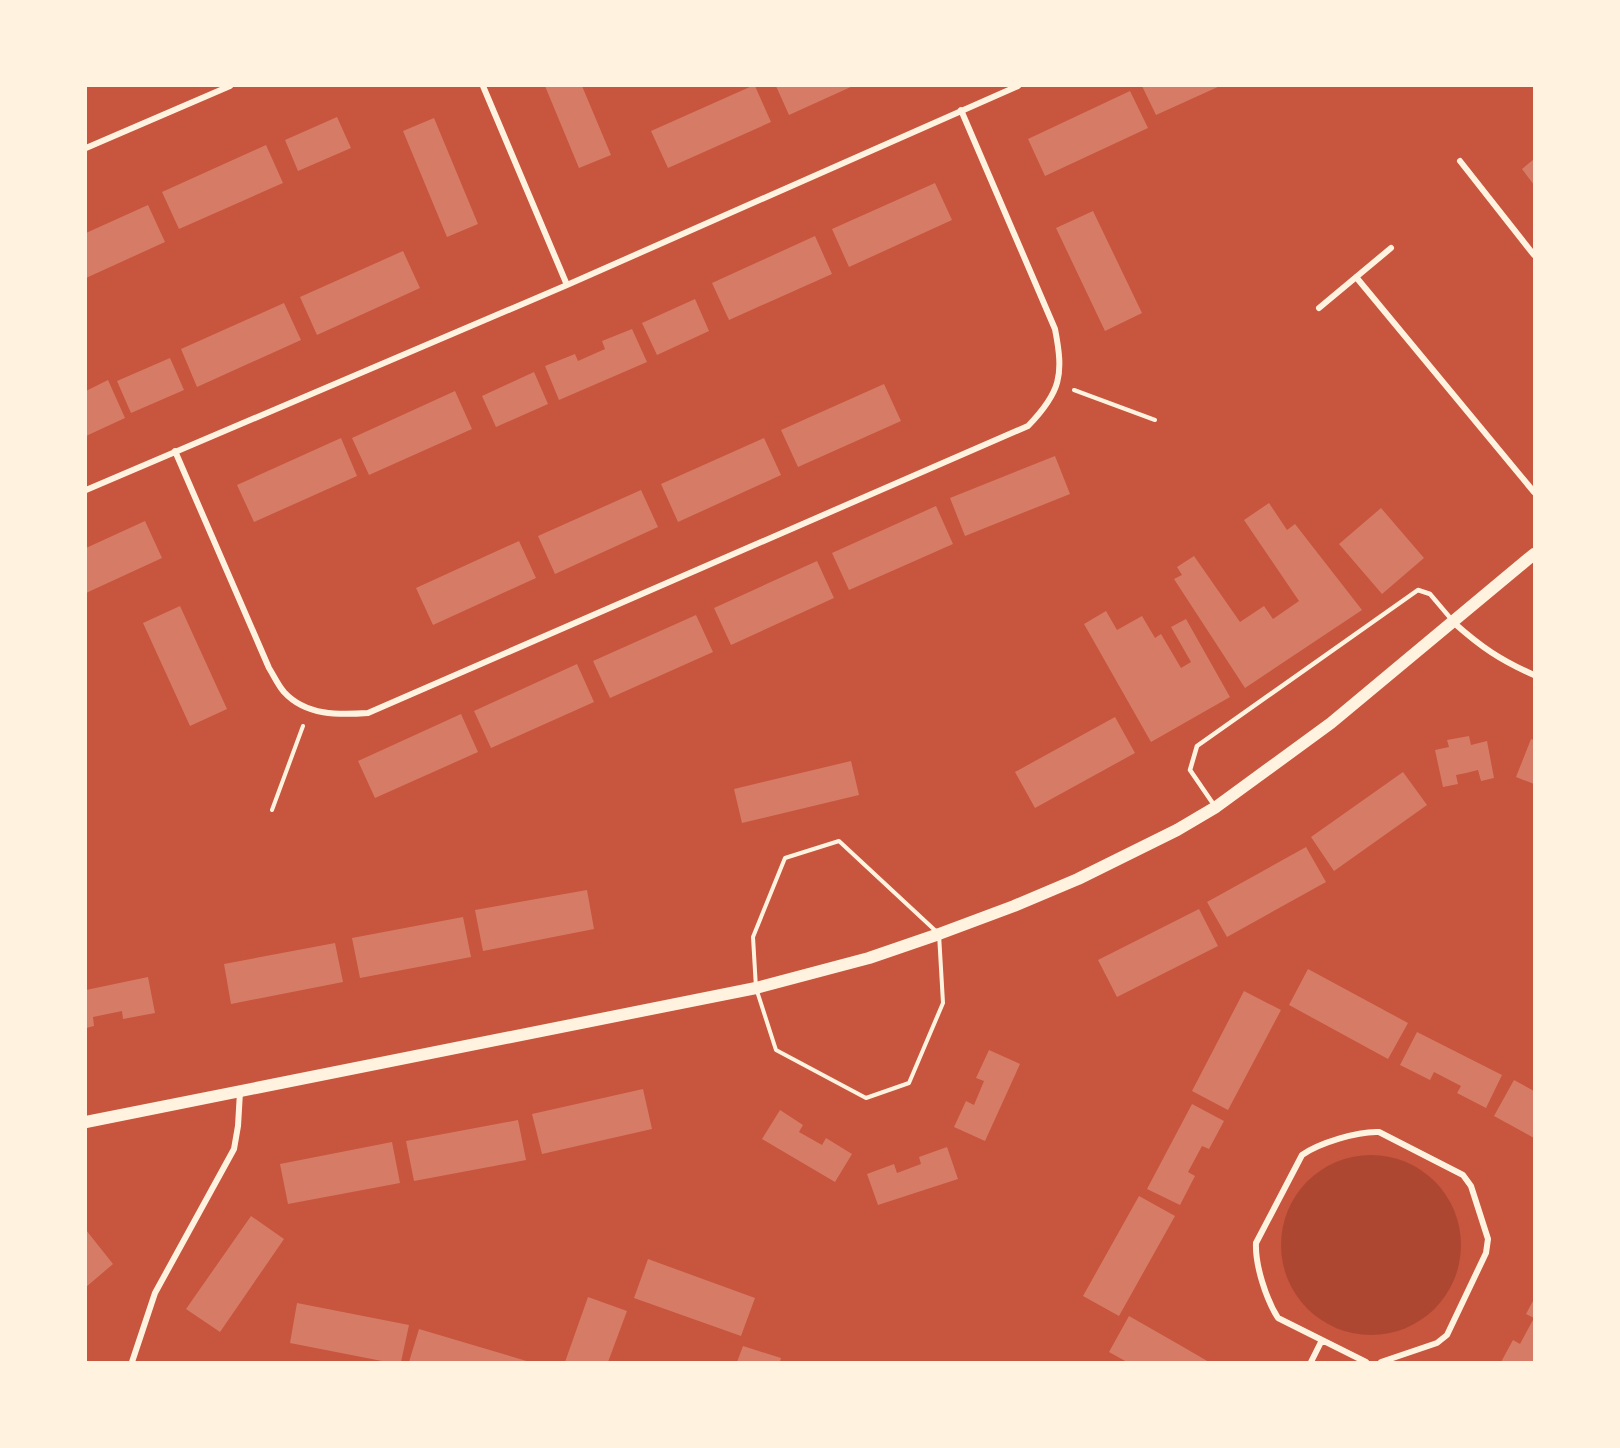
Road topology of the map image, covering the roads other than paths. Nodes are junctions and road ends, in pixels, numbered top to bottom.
1 (230, 86) edge
2 (483, 86) edge
3 (1018, 86) edge
4 (961, 110) junction
5 (86, 148) edge
6 (1460, 161) dead end
7 (1391, 248) dead end
8 (1534, 255) edge
9 (1356, 278) junction
10 (567, 285) junction
11 (1319, 308) dead end
12 (175, 451) junction
13 (86, 490) edge
14 (1534, 492) edge
15 (1534, 554) edge
16 (1453, 622) junction
17 (1534, 675) edge
18 (1216, 807) junction
19 (240, 1092) junction
20 (86, 1122) edge
21 (1322, 1340) junction
22 (132, 1362) edge
23 (1311, 1362) edge
24 (1366, 1362) edge
25 (1381, 1362) edge

1 - 5 street
2 - 10 street
3 - 4 street
4 - 10 street
4 - 12 street
6 - 8 street
7 - 9 street
9 - 11 street
9 - 14 street
10 - 12 street
12 - 13 street
15 - 16 main road
16 - 17 street
16 - 18 main road
16 - 18 lane
18 - 19 main road
19 - 20 main road
19 - 22 street
21 - 23 street
21 - 24 street
21 - 25 street

